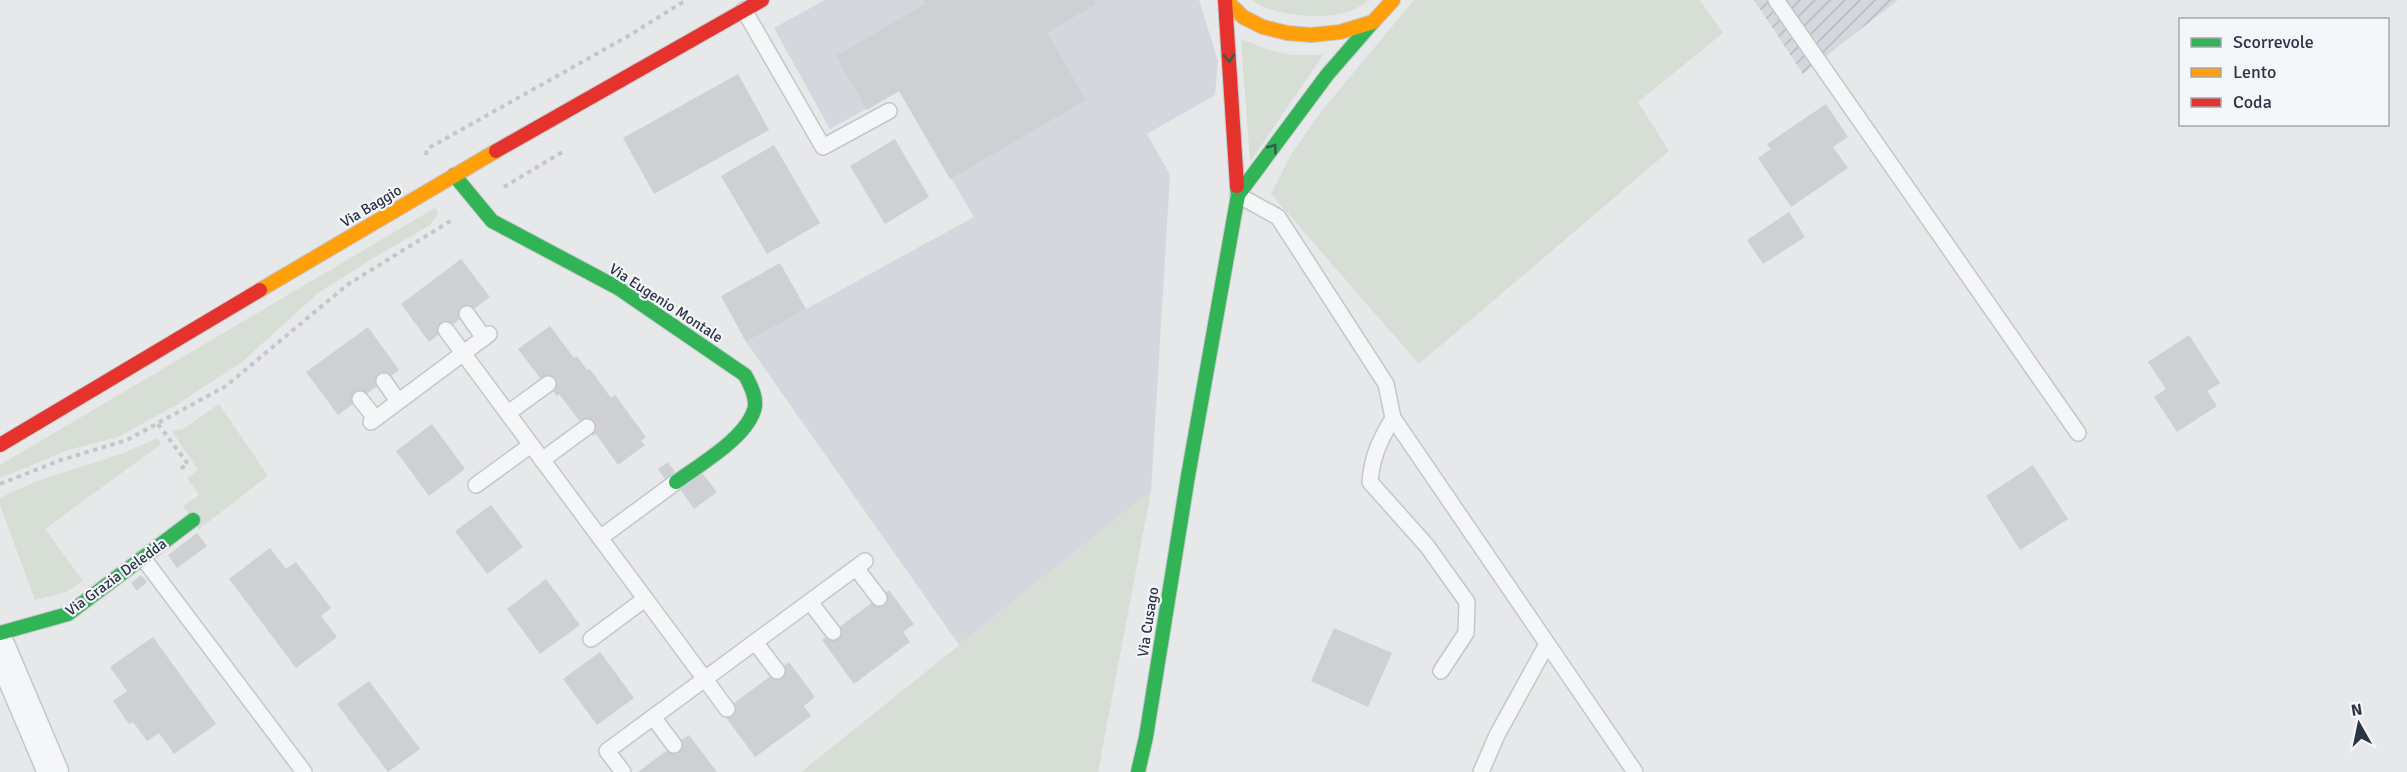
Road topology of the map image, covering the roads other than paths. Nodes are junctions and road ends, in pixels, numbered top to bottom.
1 (762, 0) edge
2 (1225, 0) edge
3 (1393, 0) edge
4 (1776, 0) edge
5 (744, 10) junction
6 (1373, 22) junction
7 (889, 111) dead end
8 (454, 175) junction
9 (1238, 195) junction
10 (467, 314) dead end
11 (446, 330) dead end
12 (463, 353) junction
13 (384, 381) dead end
14 (548, 384) dead end
15 (360, 399) dead end
16 (398, 401) junction
17 (508, 413) junction
18 (1393, 418) junction
19 (587, 427) dead end
20 (2078, 433) dead end
21 (531, 445) junction
22 (0, 446) edge
23 (542, 460) junction
24 (676, 482) joint
25 (476, 485) dead end
26 (193, 520) dead end
27 (600, 538) junction
28 (143, 558) junction
29 (879, 598) dead end
30 (645, 599) junction
31 (810, 602) junction
32 (832, 632) dead end
33 (0, 633) edge
34 (591, 639) dead end
35 (755, 642) junction
36 (1547, 644) junction
37 (0, 647) edge
38 (777, 671) dead end
39 (1441, 671) dead end
40 (705, 679) junction
41 (726, 709) dead end
42 (653, 717) junction
43 (674, 746) dead end
44 (53, 772) edge
45 (304, 772) edge
46 (623, 772) edge
47 (1138, 772) edge
48 (1481, 772) edge
49 (1635, 772) edge

1 - 5 street, Via Baggio
2 - 6 street
2 -> 9 street
3 - 6 street
4 - 20 lane
5 - 7 lane
5 - 8 street, Via Baggio
9 -> 6 street
8 - 22 street, Via Baggio
8 - 24 street, Via Eugenio Montale
9 - 18 lane
9 - 47 street, Via Cusago
10 - 12 lane
11 - 12 lane
12 - 16 lane
12 - 17 lane
13 - 16 lane
14 - 17 lane
15 - 16 lane
17 - 21 lane
18 - 36 lane
18 - 39 lane
19 - 23 lane
21 - 23 lane
21 - 25 lane
23 - 27 lane
24 - 27 lane
26 - 28 street, Via Grazia Deledda
27 - 30 lane
28 - 33 street, Via Grazia Deledda
28 - 45 lane
29 - 31 lane
30 - 34 lane
30 - 40 lane
31 - 32 lane
31 - 35 lane
35 - 38 lane
35 - 40 lane
36 - 48 lane
36 - 49 lane
37 - 44 street
40 - 41 lane
40 - 42 lane
42 - 43 lane
42 - 46 lane

